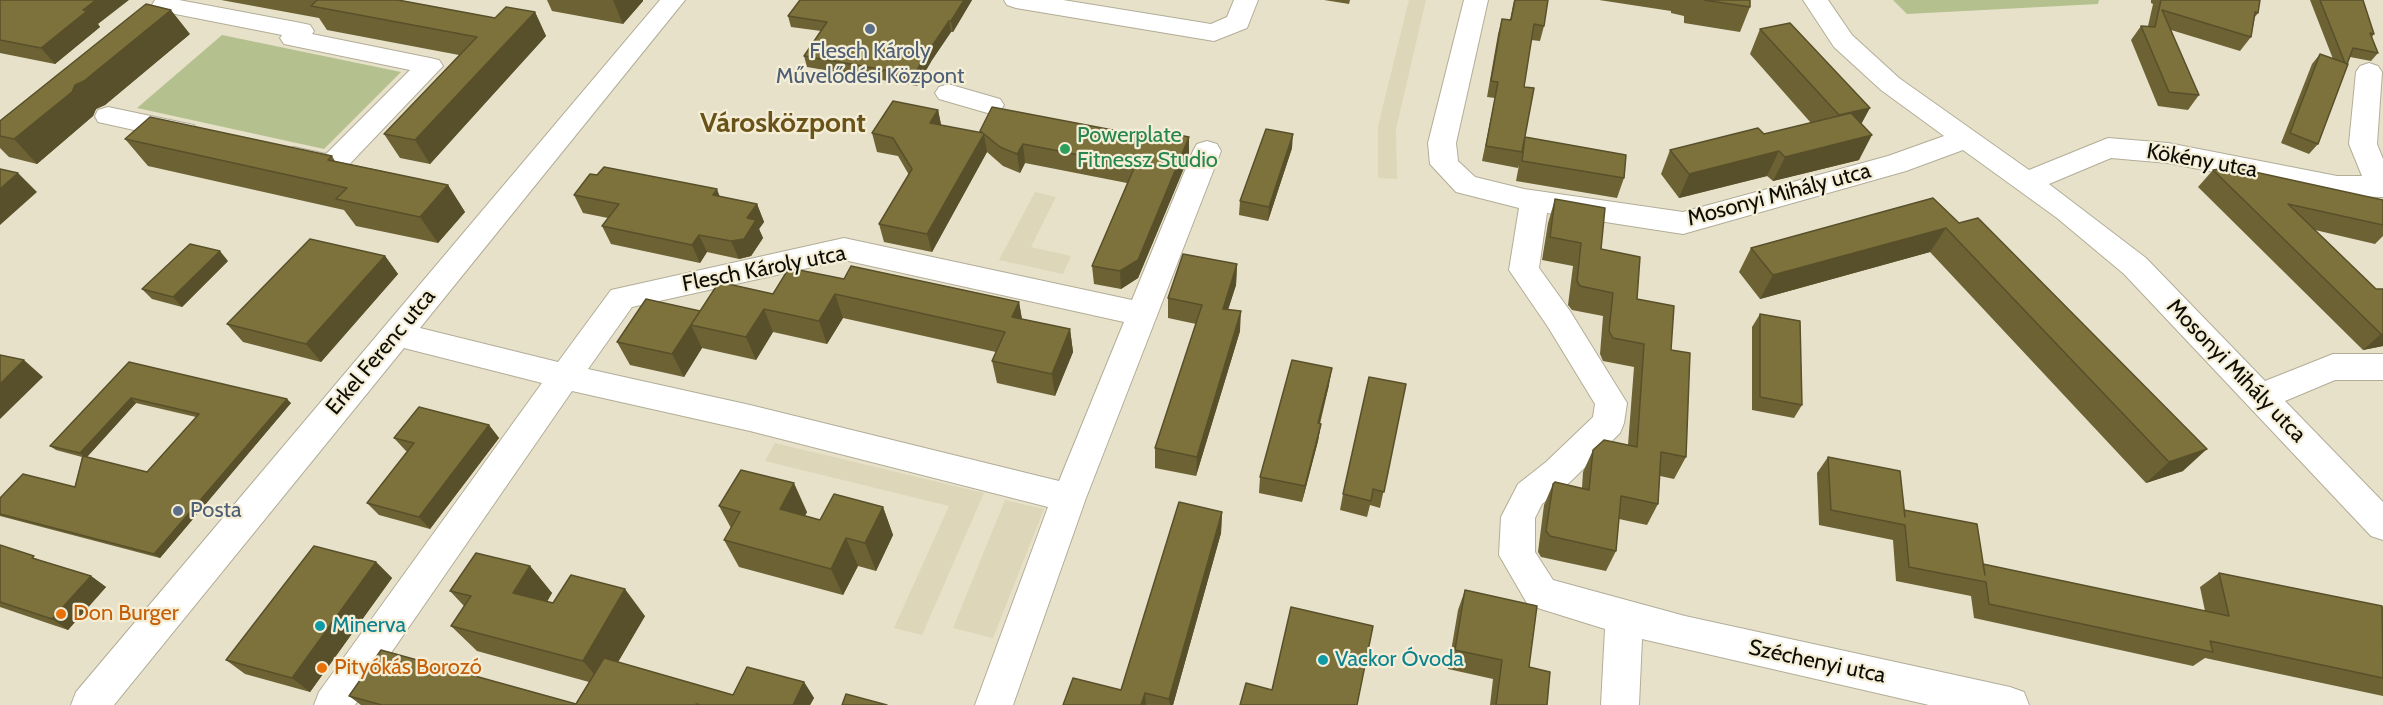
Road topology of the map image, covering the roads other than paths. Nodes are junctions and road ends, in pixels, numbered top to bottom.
1 (673, 0) edge
2 (1016, 0) edge
3 (1246, 0) edge
4 (1476, 0) edge
5 (1815, 0) edge
6 (160, 8) edge
7 (2378, 60) edge
8 (948, 93) dead end
9 (991, 105) edge
10 (108, 116) dead end
11 (209, 138) edge
12 (1965, 139) junction
13 (265, 150) edge
14 (1207, 151) dead end
15 (2027, 182) junction
16 (2381, 187) edge
17 (1534, 200) junction
18 (1142, 314) junction
19 (397, 334) junction
20 (2383, 367) edge
21 (564, 376) junction
22 (2260, 397) junction
23 (1069, 498) junction
24 (2383, 525) edge
25 (1624, 618) junction
26 (90, 705) edge
27 (333, 705) edge
28 (993, 705) edge
29 (1620, 705) edge
30 (2010, 705) edge

1 - 19 street, Erkel Ferenc utca
2 - 3 street
4 - 17 street, Mosonyi Mihály utca
5 - 12 street, Mosonyi Mihály utca
6 - 13 street
7 - 16 street
8 - 9 street
10 - 11 street
12 - 15 street, Mosonyi Mihály utca
12 - 17 street, Mosonyi Mihály utca
14 - 18 street
15 - 16 street, Kökény utca
15 - 22 street, Mosonyi Mihály utca
17 - 25 street, Széchenyi utca
18 - 21 street, Flesch Károly utca
18 - 23 street
19 - 21 street
19 - 26 street, Erkel Ferenc utca
20 - 22 street
21 - 23 street
21 - 27 street, Flesch Károly utca
22 - 24 street, Mosonyi Mihály utca
23 - 28 street
25 - 29 street
25 - 30 street, Széchenyi utca

